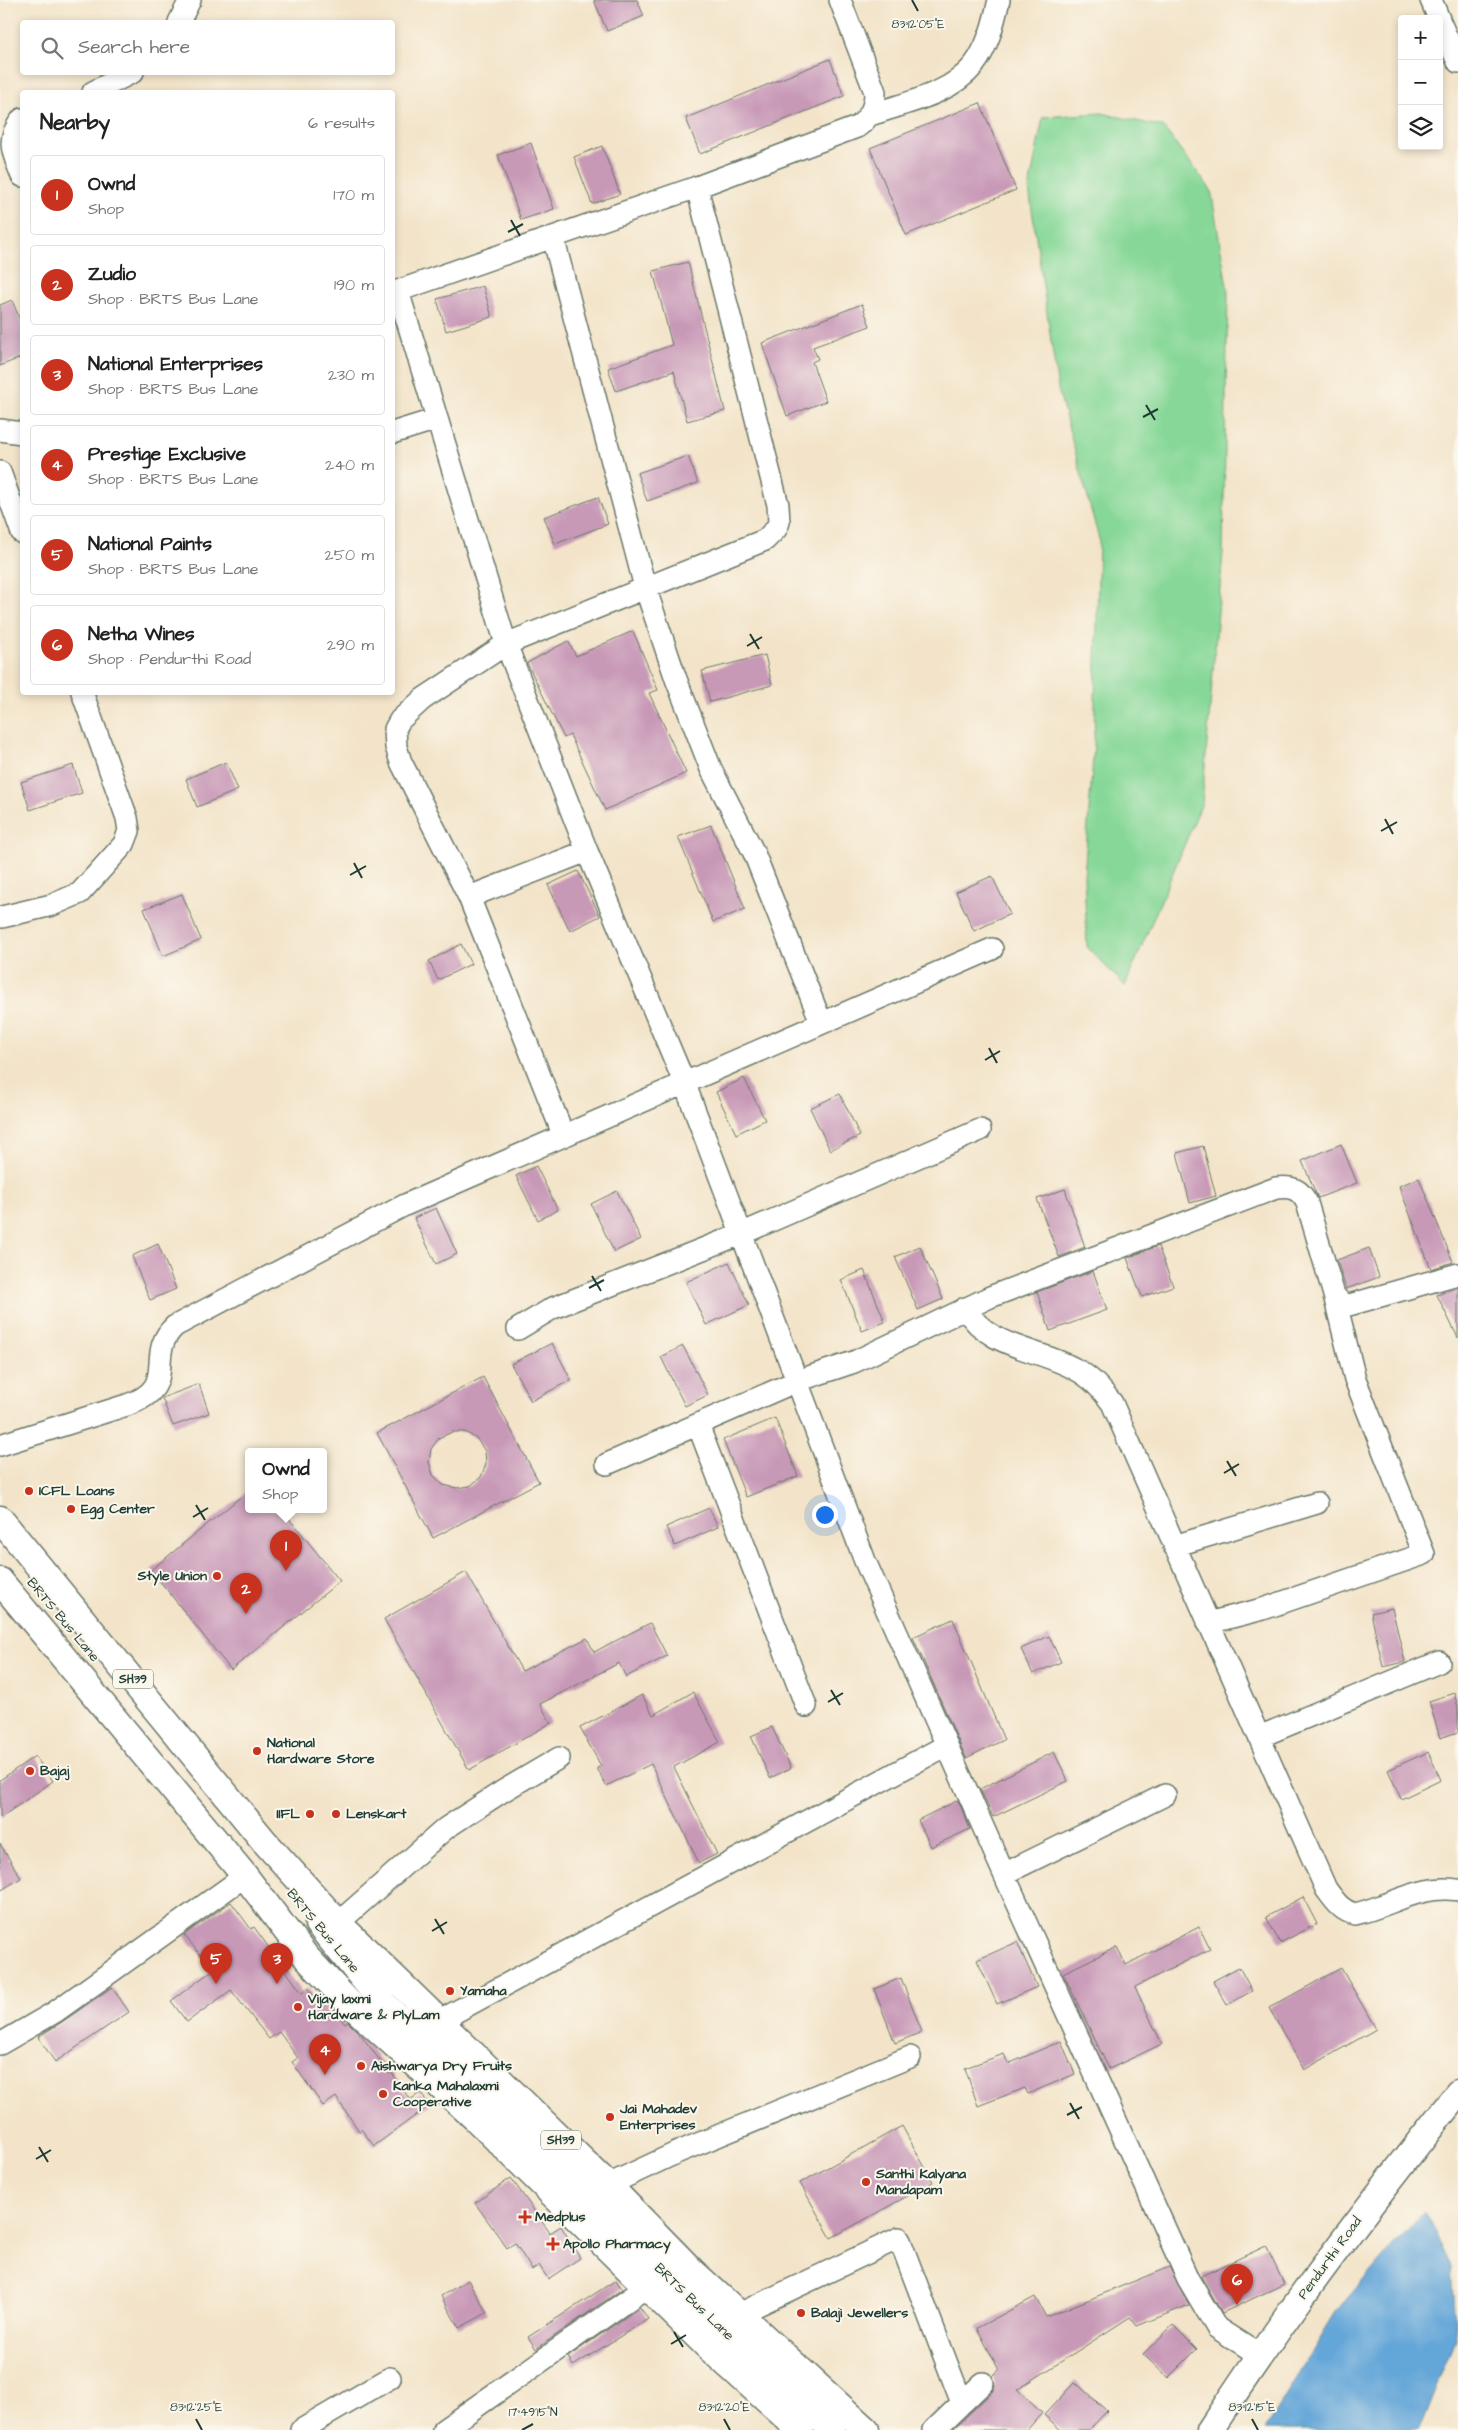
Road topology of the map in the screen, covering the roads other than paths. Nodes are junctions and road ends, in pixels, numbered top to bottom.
1 (190, 0) edge
2 (840, 0) edge
3 (999, 0) edge
4 (1431, 0) edge
5 (1437, 15) edge
6 (180, 20) edge
7 (1443, 28) edge
8 (1458, 62) edge
9 (127, 75) edge
10 (97, 90) edge
11 (870, 115) junction
12 (20, 122) edge
13 (20, 171) edge
14 (697, 187) junction
15 (552, 237) junction
16 (395, 292) edge
17 (437, 419) junction
18 (0, 430) edge
19 (395, 431) edge
20 (20, 433) edge
21 (0, 472) edge
22 (20, 528) edge
23 (645, 587) junction
24 (506, 644) junction
25 (83, 695) edge
26 (587, 850) junction
27 (470, 897) junction
28 (2, 917) dead end
29 (992, 949) dead end
30 (821, 1022) junction
31 (684, 1082) junction
32 (980, 1130) dead end
33 (563, 1134) junction
34 (741, 1234) junction
35 (1458, 1274) edge
36 (1334, 1294) junction
37 (965, 1308) junction
38 (518, 1329) dead end
39 (798, 1381) junction
40 (698, 1425) junction
41 (0, 1445) edge
42 (607, 1464) dead end
43 (1317, 1503) dead end
44 (0, 1519) edge
45 (0, 1545) edge
46 (1174, 1546) junction
47 (0, 1581) edge
48 (1208, 1623) junction
49 (1439, 1662) dead end
50 (806, 1706) dead end
51 (1259, 1737) junction
52 (947, 1745) junction
53 (559, 1758) dead end
54 (1165, 1795) dead end
55 (1004, 1874) junction
56 (245, 1876) junction
57 (1458, 1890) edge
58 (338, 1923) junction
59 (439, 2021) junction
60 (0, 2044) edge
61 (910, 2057) dead end
62 (1458, 2093) edge
63 (608, 2185) junction
64 (648, 2286) junction
65 (740, 2314) junction
66 (1259, 2355) junction
67 (390, 2378) dead end
68 (983, 2383) dead end
69 (962, 2403) junction
70 (301, 2430) edge
71 (443, 2430) edge
72 (800, 2430) edge
73 (832, 2430) edge
74 (866, 2430) edge
75 (934, 2430) edge
76 (1210, 2430) edge

1 - 6 street
2 - 11 street
3 - 11 street
4 - 5 street
7 - 8 street
9 - 10 street
11 - 14 street
12 - 13 street
14 - 15 street
14 - 23 street
15 - 16 street
15 - 23 street
16 - 17 street
17 - 19 street
17 - 24 street
18 - 20 street
21 - 22 street
23 - 24 street
23 - 30 street
24 - 26 street
24 - 27 street
25 - 28 street
26 - 27 street
26 - 31 street
27 - 33 street
29 - 30 street
30 - 31 street
31 - 33 street
31 - 34 street
32 - 34 street
33 - 41 street
34 - 38 street
34 - 39 street
35 - 36 street
36 - 37 street
36 - 48 street
37 - 39 street
37 - 46 street
39 - 40 street
39 - 52 street
40 - 42 street
40 - 50 street
43 - 46 street
44 - 58 main road, SH39
45 - 73 main road, BRTS Bus Lane
46 - 48 street
47 - 56 main road, SH39
48 - 51 street
49 - 51 street
51 - 57 street
52 - 55 street
52 - 59 street
53 - 58 street
54 - 55 street
55 - 66 street
56 - 60 street
56 - 64 main road, SH39
58 - 59 main road, SH39
59 - 63 main road, SH39
61 - 63 street
62 - 66 main road, Pendurthi Road
63 - 65 main road, SH39
64 - 71 street
64 - 72 main road, SH39
65 - 69 street
65 - 74 main road, SH39
66 - 76 main road, Pendurthi Road
67 - 70 street
68 - 69 street
69 - 75 street

